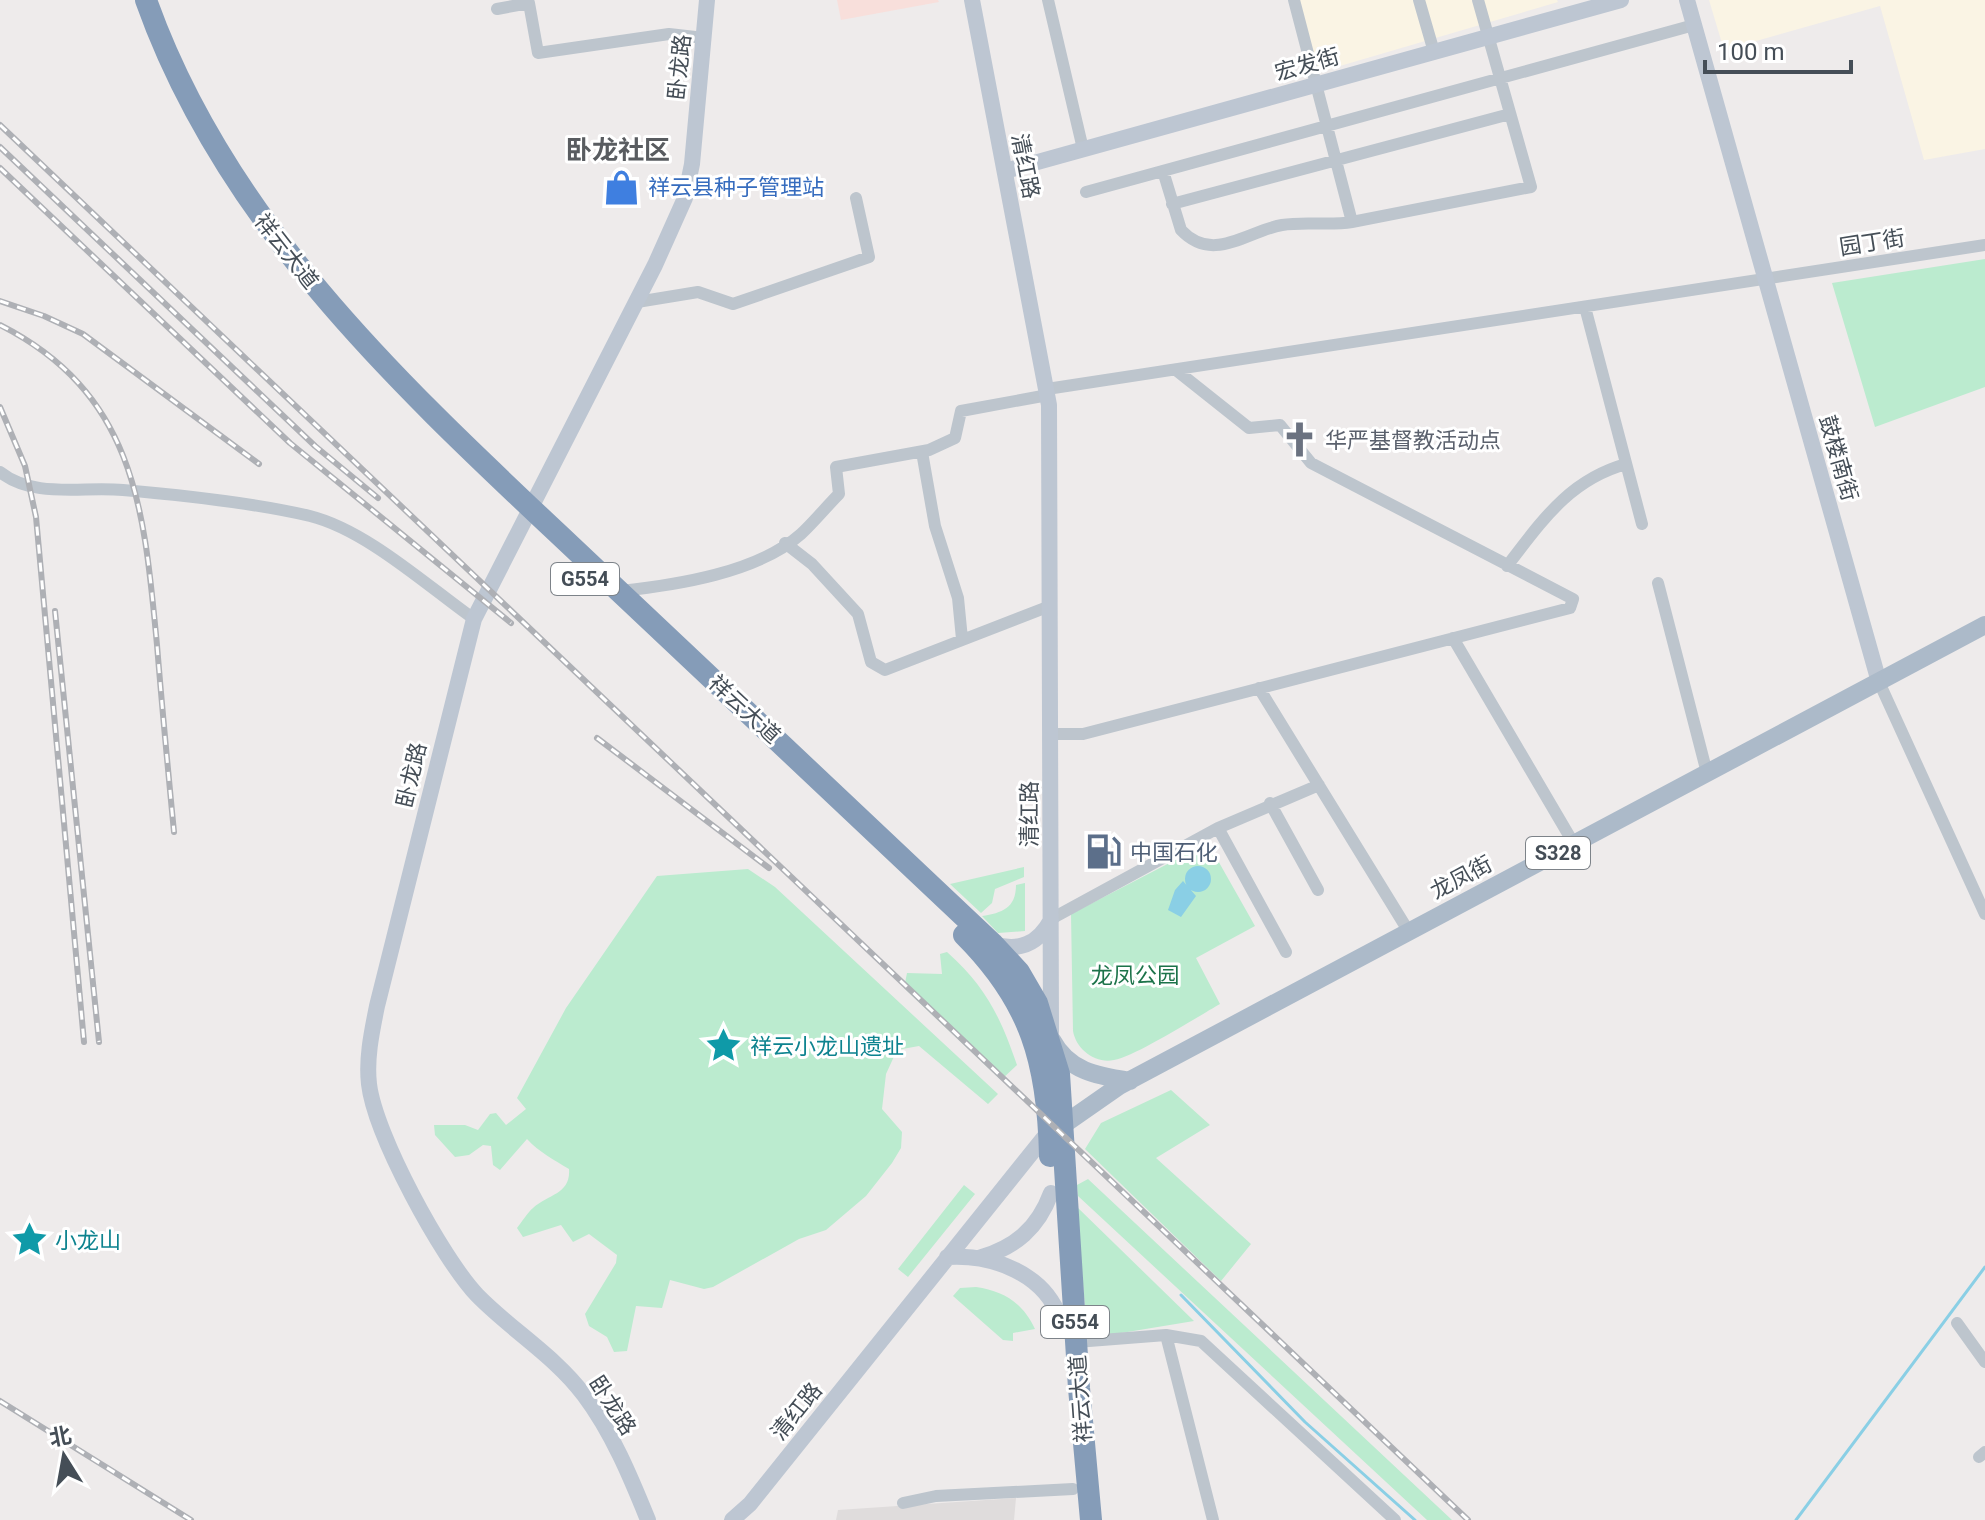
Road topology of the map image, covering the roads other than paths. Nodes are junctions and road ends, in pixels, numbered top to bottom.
1 (131, 0) edge
2 (146, 0) edge
3 (707, 0) edge
4 (972, 0) edge
5 (1048, 0) edge
6 (1294, 0) edge
7 (1419, 0) edge
8 (1478, 0) edge
9 (1621, 0) edge
10 (1687, 0) edge
11 (497, 9) dead end
12 (1694, 25) junction
13 (1489, 37) junction
14 (704, 38) junction
15 (1434, 52) junction
16 (1500, 78) junction
17 (1316, 85) junction
18 (1510, 114) junction
19 (1327, 126) junction
20 (1083, 149) junction
21 (1336, 160) junction
22 (1005, 171) junction
23 (1163, 171) junction
24 (1086, 192) dead end
25 (856, 198) dead end
26 (1172, 204) junction
27 (1352, 222) junction
28 (1985, 245) edge
29 (1766, 279) junction
30 (637, 302) junction
31 (1585, 307) junction
32 (1176, 370) junction
33 (1048, 392) junction
34 (922, 452) junction
35 (1626, 464) junction
36 (0, 472) edge
37 (528, 514) junction
38 (1642, 524) dead end
39 (785, 543) junction
40 (1507, 566) junction
41 (1658, 583) dead end
42 (620, 591) junction
43 (1050, 606) junction
44 (474, 619) junction
45 (1985, 625) edge
46 (1453, 638) junction
47 (962, 639) junction
48 (1879, 682) junction
49 (1259, 688) junction
50 (1050, 734) junction
51 (1707, 773) junction
52 (1319, 785) junction
53 (1270, 803) junction
54 (1218, 828) junction
55 (1574, 844) junction
56 (1318, 890) dead end
57 (1985, 914) edge
58 (1051, 919) junction
59 (1409, 932) junction
60 (993, 944) junction
61 (1286, 952) dead end
62 (1051, 1039) junction
63 (1130, 1081) junction
64 (1057, 1129) junction
65 (1051, 1193) junction
66 (947, 1257) junction
67 (977, 1258) junction
68 (1060, 1319) junction
69 (1957, 1323) dead end
70 (1166, 1335) junction
71 (1076, 1342) junction
72 (1985, 1362) edge
73 (1073, 1489) junction
74 (903, 1503) dead end
75 (750, 1504) junction
76 (648, 1520) edge
77 (732, 1520) edge
78 (744, 1520) edge
79 (1077, 1520) edge
80 (1091, 1520) edge
81 (1213, 1520) edge
82 (1395, 1520) edge

1 - 37 highway, 祥云大道 / G554
2 - 37 highway, 祥云大道 / G554
3 - 14 street, 卧龙路
4 - 22 street, 清红路
5 - 20 street
6 - 17 street
7 - 15 street
8 - 13 street
9 - 13 street, 宏发街
10 - 12 street, 鼓楼南街
11 - 14 street
12 - 16 street
12 - 29 street, 鼓楼南街
13 - 15 street, 宏发街
13 - 16 street
14 - 30 street, 卧龙路
15 - 17 street, 宏发街
16 - 18 street
16 - 19 street
17 - 19 street
17 - 20 street, 宏发街
18 - 21 street
18 - 27 street
19 - 21 street
19 - 23 street
20 - 22 street, 宏发街
21 - 26 street
21 - 27 street
22 - 33 street, 清红路
23 - 24 street
23 - 26 street
25 - 30 street
26 - 27 street
28 - 29 street, 园丁街
29 - 31 street, 园丁街
29 - 48 street, 鼓楼南街
30 - 37 street, 卧龙路
31 - 32 street, 园丁街
31 - 35 street
32 - 33 street, 园丁街
32 - 40 street
33 - 34 street, 园丁街
33 - 43 street, 清红路
34 - 39 street
34 - 47 street
35 - 38 street
35 - 40 street
36 - 44 street
37 - 42 highway, 祥云大道 / G554
37 - 44 street, 卧龙路
37 - 64 highway, 祥云大道 / G554
39 - 42 street
39 - 47 street
40 - 46 street
41 - 51 street
42 - 60 highway, 祥云大道 / G554
43 - 47 street
43 - 50 street, 清红路
44 - 76 street, 卧龙路
45 - 48 main road, 龙凤街 / S328
46 - 49 street
46 - 55 street
48 - 51 main road, 龙凤街 / S328
48 - 57 street, 鼓楼南街
49 - 50 street
49 - 52 street
50 - 58 street, 清红路
51 - 55 main road, 龙凤街 / S328
52 - 53 street
52 - 59 street
53 - 54 street
53 - 56 street
54 - 58 street
54 - 61 street
55 - 59 main road, 龙凤街 / S328
58 - 60 street
58 - 62 street, 清红路
59 - 63 main road, 龙凤街 / S328
60 - 62 highway, 祥云大道 / G554
62 - 63 main road
62 - 64 highway, 祥云大道 / G554
63 - 64 main road, 龙凤街 / S328
64 - 65 highway, 祥云大道 / G554
64 - 66 street, 清红路
64 - 71 highway, 祥云大道 / G554
65 - 67 street
65 - 68 highway, 祥云大道 / G554
66 - 67 street
66 - 75 street, 清红路
67 - 68 street
68 - 73 highway, 祥云大道 / G554
69 - 72 street
70 - 71 street
70 - 81 street
70 - 82 street
71 - 80 highway, 祥云大道 / G554
73 - 74 street
73 - 79 highway, 祥云大道 / G554
75 - 77 street, 清红路
75 - 78 street

